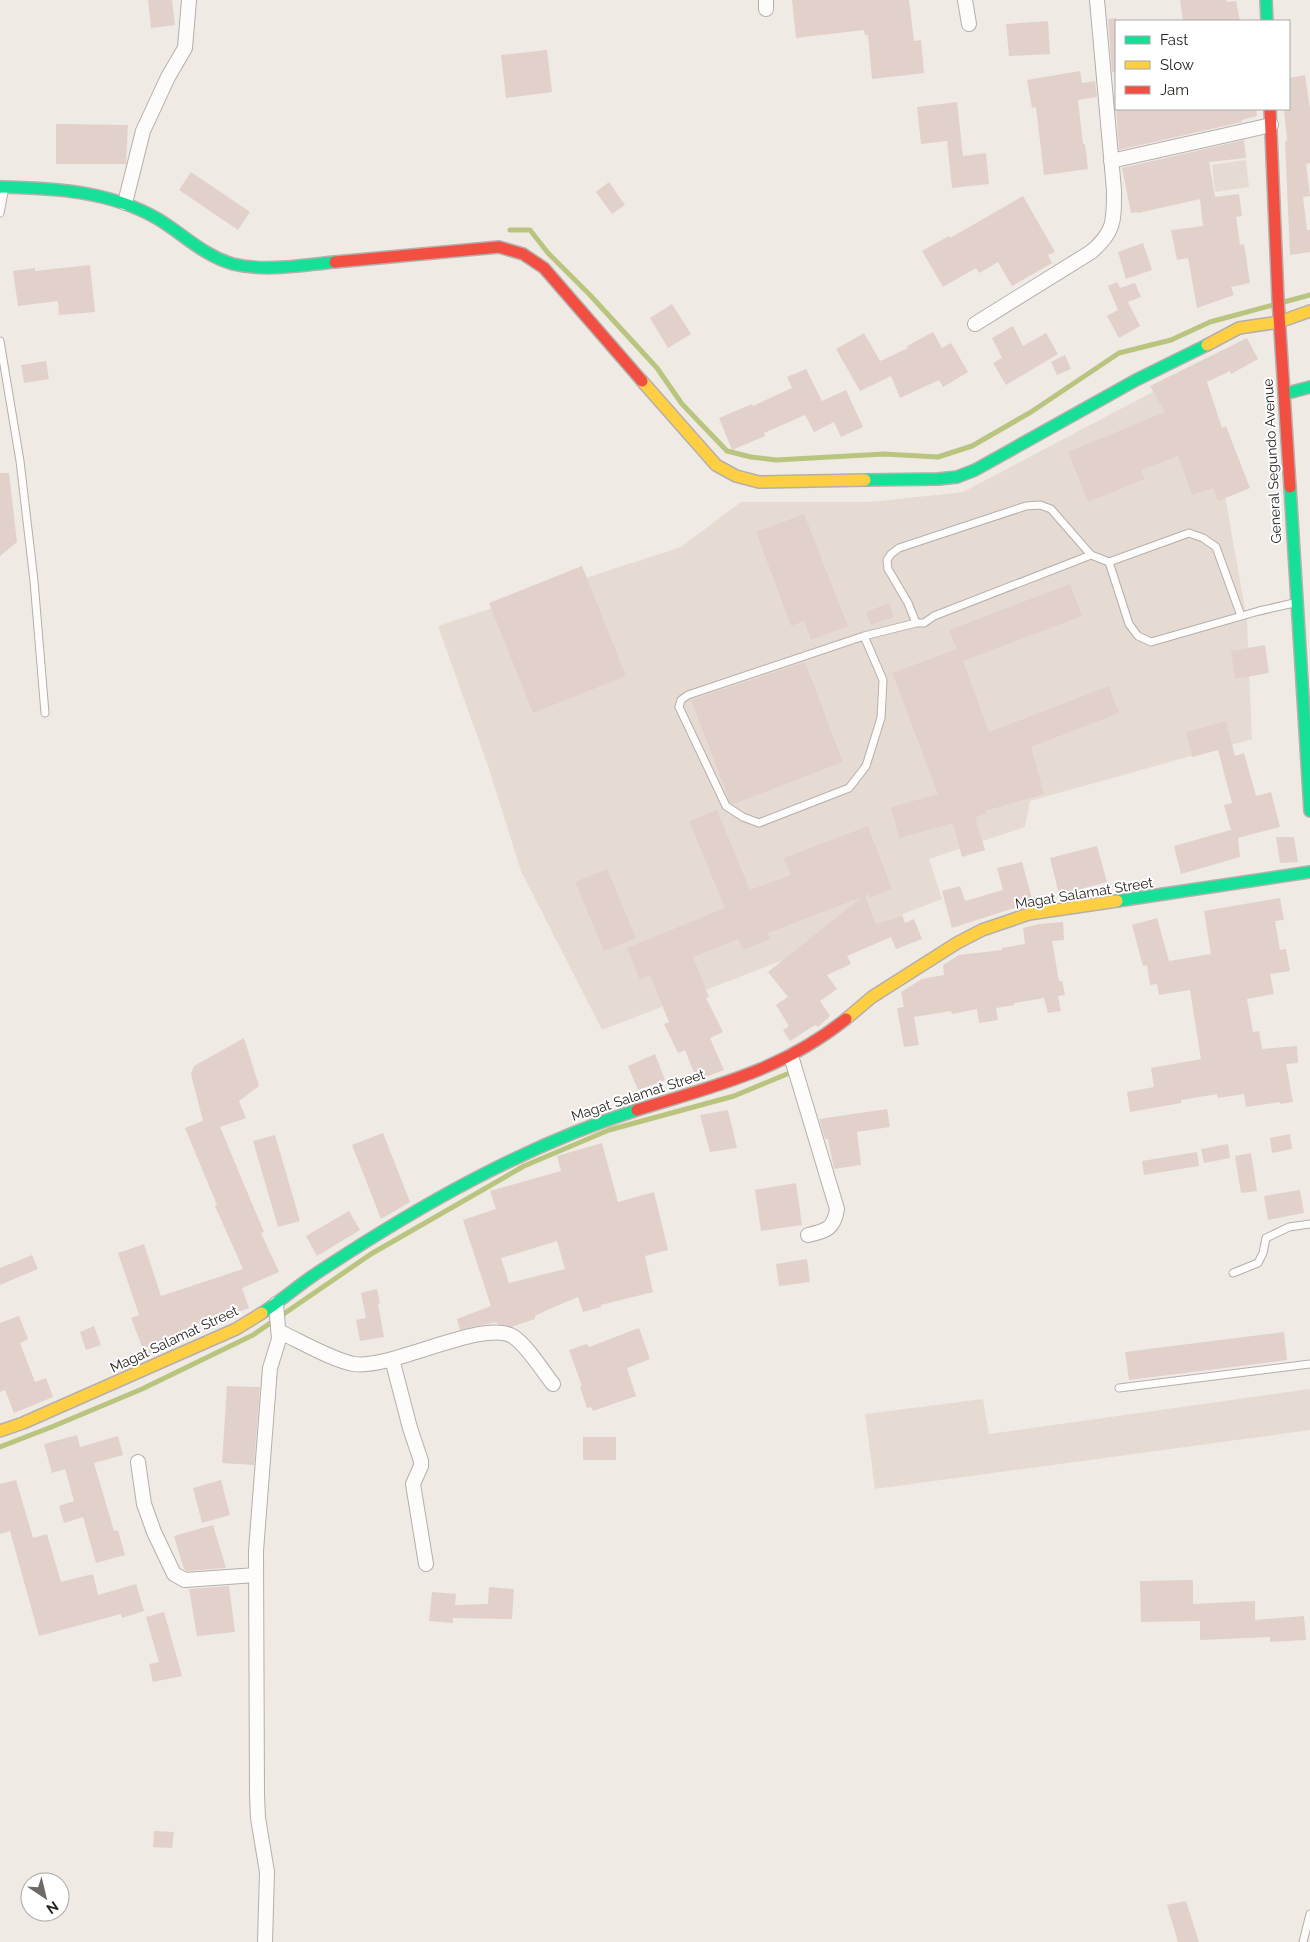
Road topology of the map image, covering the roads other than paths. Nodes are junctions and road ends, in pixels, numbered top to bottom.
1 (189, 0) edge
2 (965, 0) edge
3 (1097, 0) edge
4 (1266, 0) edge
5 (1267, 20) edge
6 (969, 24) dead end
7 (1270, 110) edge
8 (1271, 125) junction
9 (1111, 161) junction
10 (2, 187) edge
11 (125, 204) junction
12 (0, 213) edge
13 (1310, 312) edge
14 (1279, 318) junction
15 (975, 324) dead end
16 (0, 342) edge
17 (1310, 387) edge
18 (1284, 394) junction
19 (1091, 555) junction
20 (1109, 562) junction
21 (1296, 602) junction
22 (1241, 616) junction
23 (916, 623) junction
24 (864, 636) junction
25 (45, 713) dead end
26 (1310, 811) edge
27 (1310, 872) edge
28 (791, 1056) junction
29 (1310, 1224) edge
30 (808, 1235) dead end
31 (1233, 1272) dead end
32 (276, 1306) junction
33 (280, 1329) junction
34 (392, 1359) junction
35 (1310, 1364) edge
36 (553, 1384) dead end
37 (1119, 1388) dead end
38 (0, 1431) edge
39 (138, 1462) dead end
40 (426, 1564) dead end
41 (256, 1575) junction
42 (1310, 1914) edge
43 (265, 1942) edge
44 (1303, 1942) edge

1 - 11 street
2 - 6 street
3 - 9 street
4 - 5 main road
7 - 8 main road, General Segundo Avenue
8 - 9 street
8 - 14 main road, General Segundo Avenue
9 - 15 street
10 - 11 main road
10 - 12 lane
11 - 14 main road
13 - 14 main road
14 - 18 main road, General Segundo Avenue
16 - 25 lane
17 - 18 main road
18 - 21 main road, General Segundo Avenue
19 - 20 lane
19 - 23 lane
19 - 23 lane
20 - 22 lane
20 - 22 lane
21 - 22 lane
21 - 26 main road, General Segundo Avenue
23 - 24 lane
24 - 24 lane
27 - 28 main road, Magat Salamat Street
28 - 30 street
28 - 32 main road, Magat Salamat Street
29 - 31 lane
32 - 33 street
32 - 38 main road, Magat Salamat Street
33 - 34 street
33 - 41 street
34 - 36 street
34 - 40 street
35 - 37 lane
39 - 41 street
41 - 43 street
42 - 44 lane

